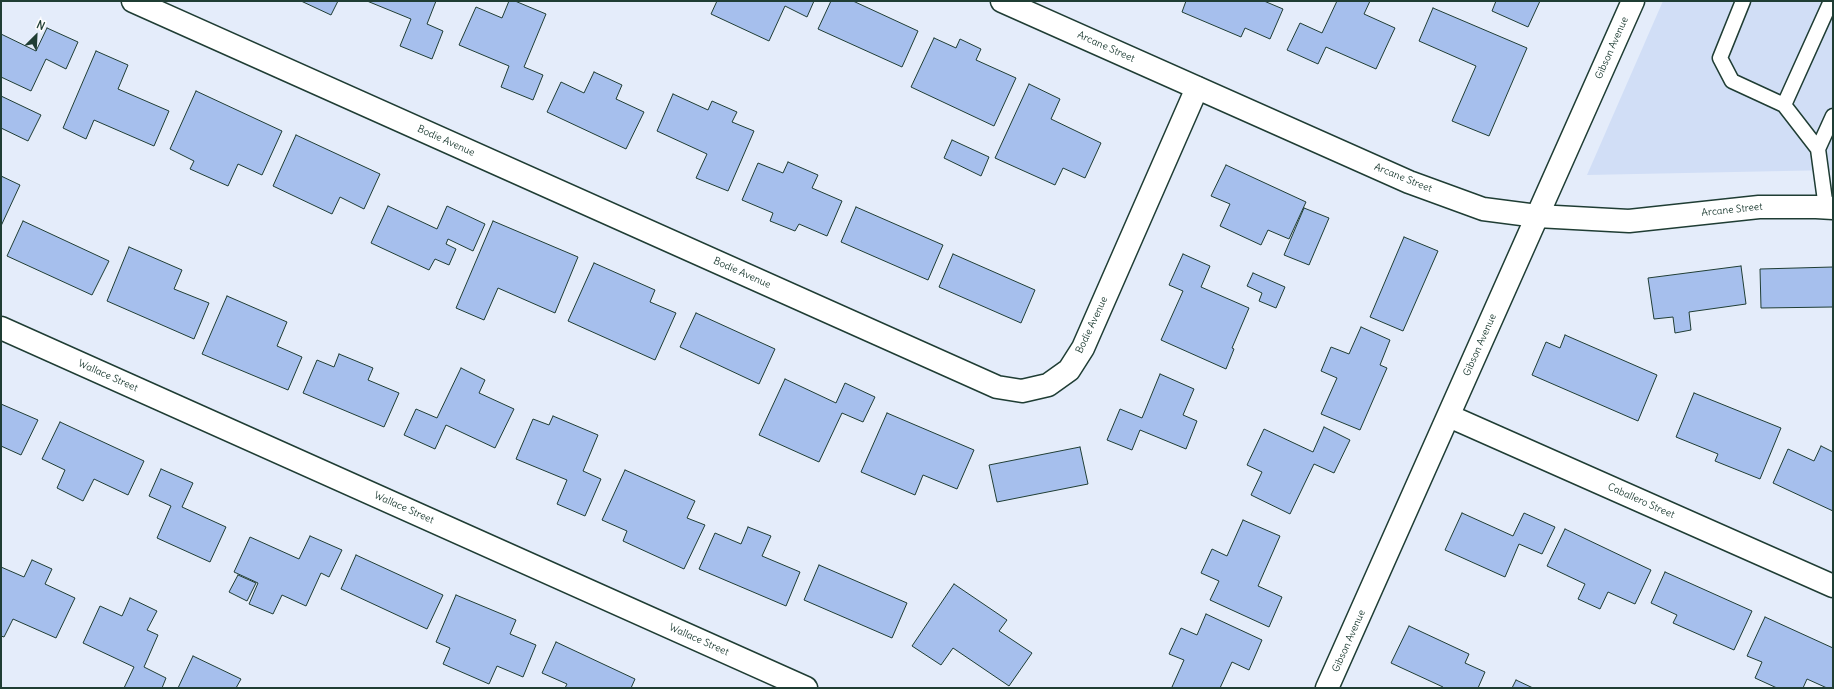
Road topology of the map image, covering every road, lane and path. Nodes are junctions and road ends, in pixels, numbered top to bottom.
1 (133, 1) edge
2 (1002, 1) edge
3 (1633, 1) edge
4 (1743, 1) edge
5 (1831, 1) edge
6 (1197, 88) junction
7 (1784, 105) junction
8 (1833, 116) edge
9 (1818, 149) junction
10 (1829, 208) edge
11 (1537, 216) junction
12 (1, 328) edge
13 (1449, 416) junction
14 (1833, 586) edge
15 (806, 688) edge
16 (1327, 688) edge

1 - 6 street, Bodie Avenue
2 - 6 street, Arcane Street
3 - 11 street, Gibson Avenue
4 - 7 lane
5 - 7 lane
6 - 11 street, Arcane Street
7 - 9 lane
8 - 9 lane
9 - 10 lane
10 - 11 street, Arcane Street
11 - 13 street, Gibson Avenue
12 - 15 street, Wallace Street
13 - 14 street, Caballero Street
13 - 16 street, Gibson Avenue

